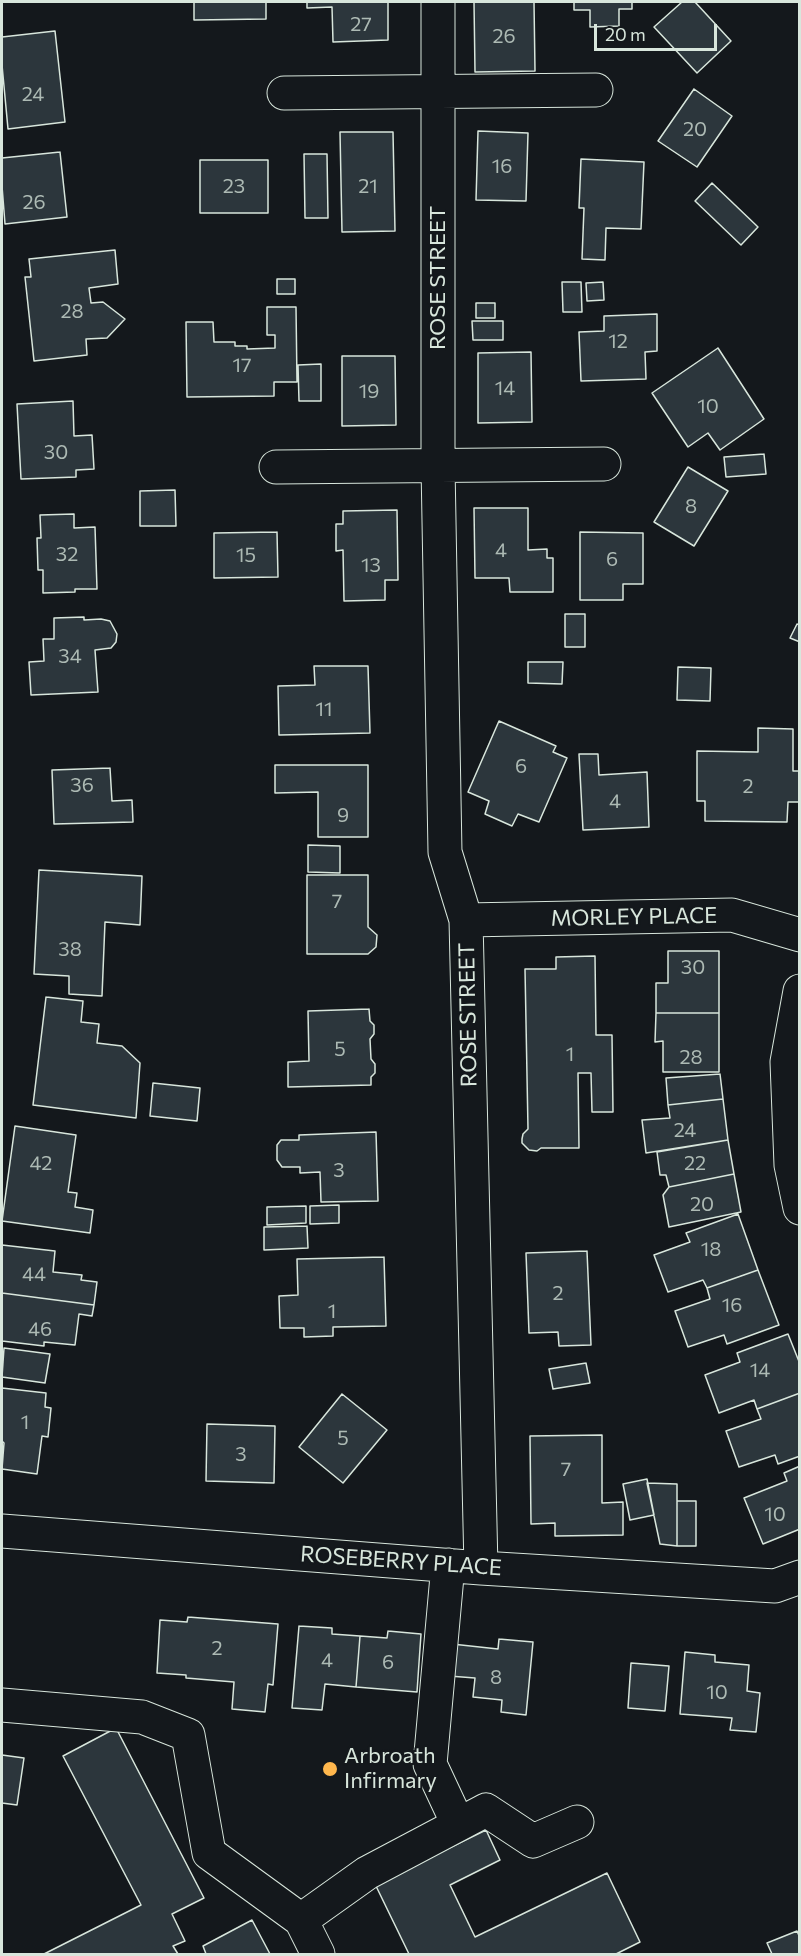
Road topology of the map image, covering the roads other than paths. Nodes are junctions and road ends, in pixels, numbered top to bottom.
1 (438, 2) edge
2 (438, 90) junction
3 (596, 90) dead end
4 (284, 93) dead end
5 (604, 464) dead end
6 (438, 465) junction
7 (276, 467) dead end
8 (466, 920) junction
9 (800, 935) edge
10 (800, 991) edge
11 (800, 1208) edge
12 (2, 1531) edge
13 (448, 1565) junction
14 (480, 1568) junction
15 (800, 1577) edge
16 (2, 1705) edge
17 (577, 1822) dead end
18 (458, 1824) junction
19 (301, 1920) junction
20 (318, 1954) edge

1 - 2 street, ROSE STREET
2 - 3 street
2 - 4 street
2 - 6 street, ROSE STREET
5 - 6 street
6 - 7 street
6 - 8 street, ROSE STREET
8 - 9 street, MORLEY PLACE
8 - 14 street, ROSE STREET
10 - 11 street
12 - 13 street, ROSEBERRY PLACE
13 - 14 street, ROSEBERRY PLACE
13 - 18 street
14 - 15 street, ROSEBERRY PLACE
16 - 19 street
17 - 18 street
18 - 19 street
19 - 20 street

